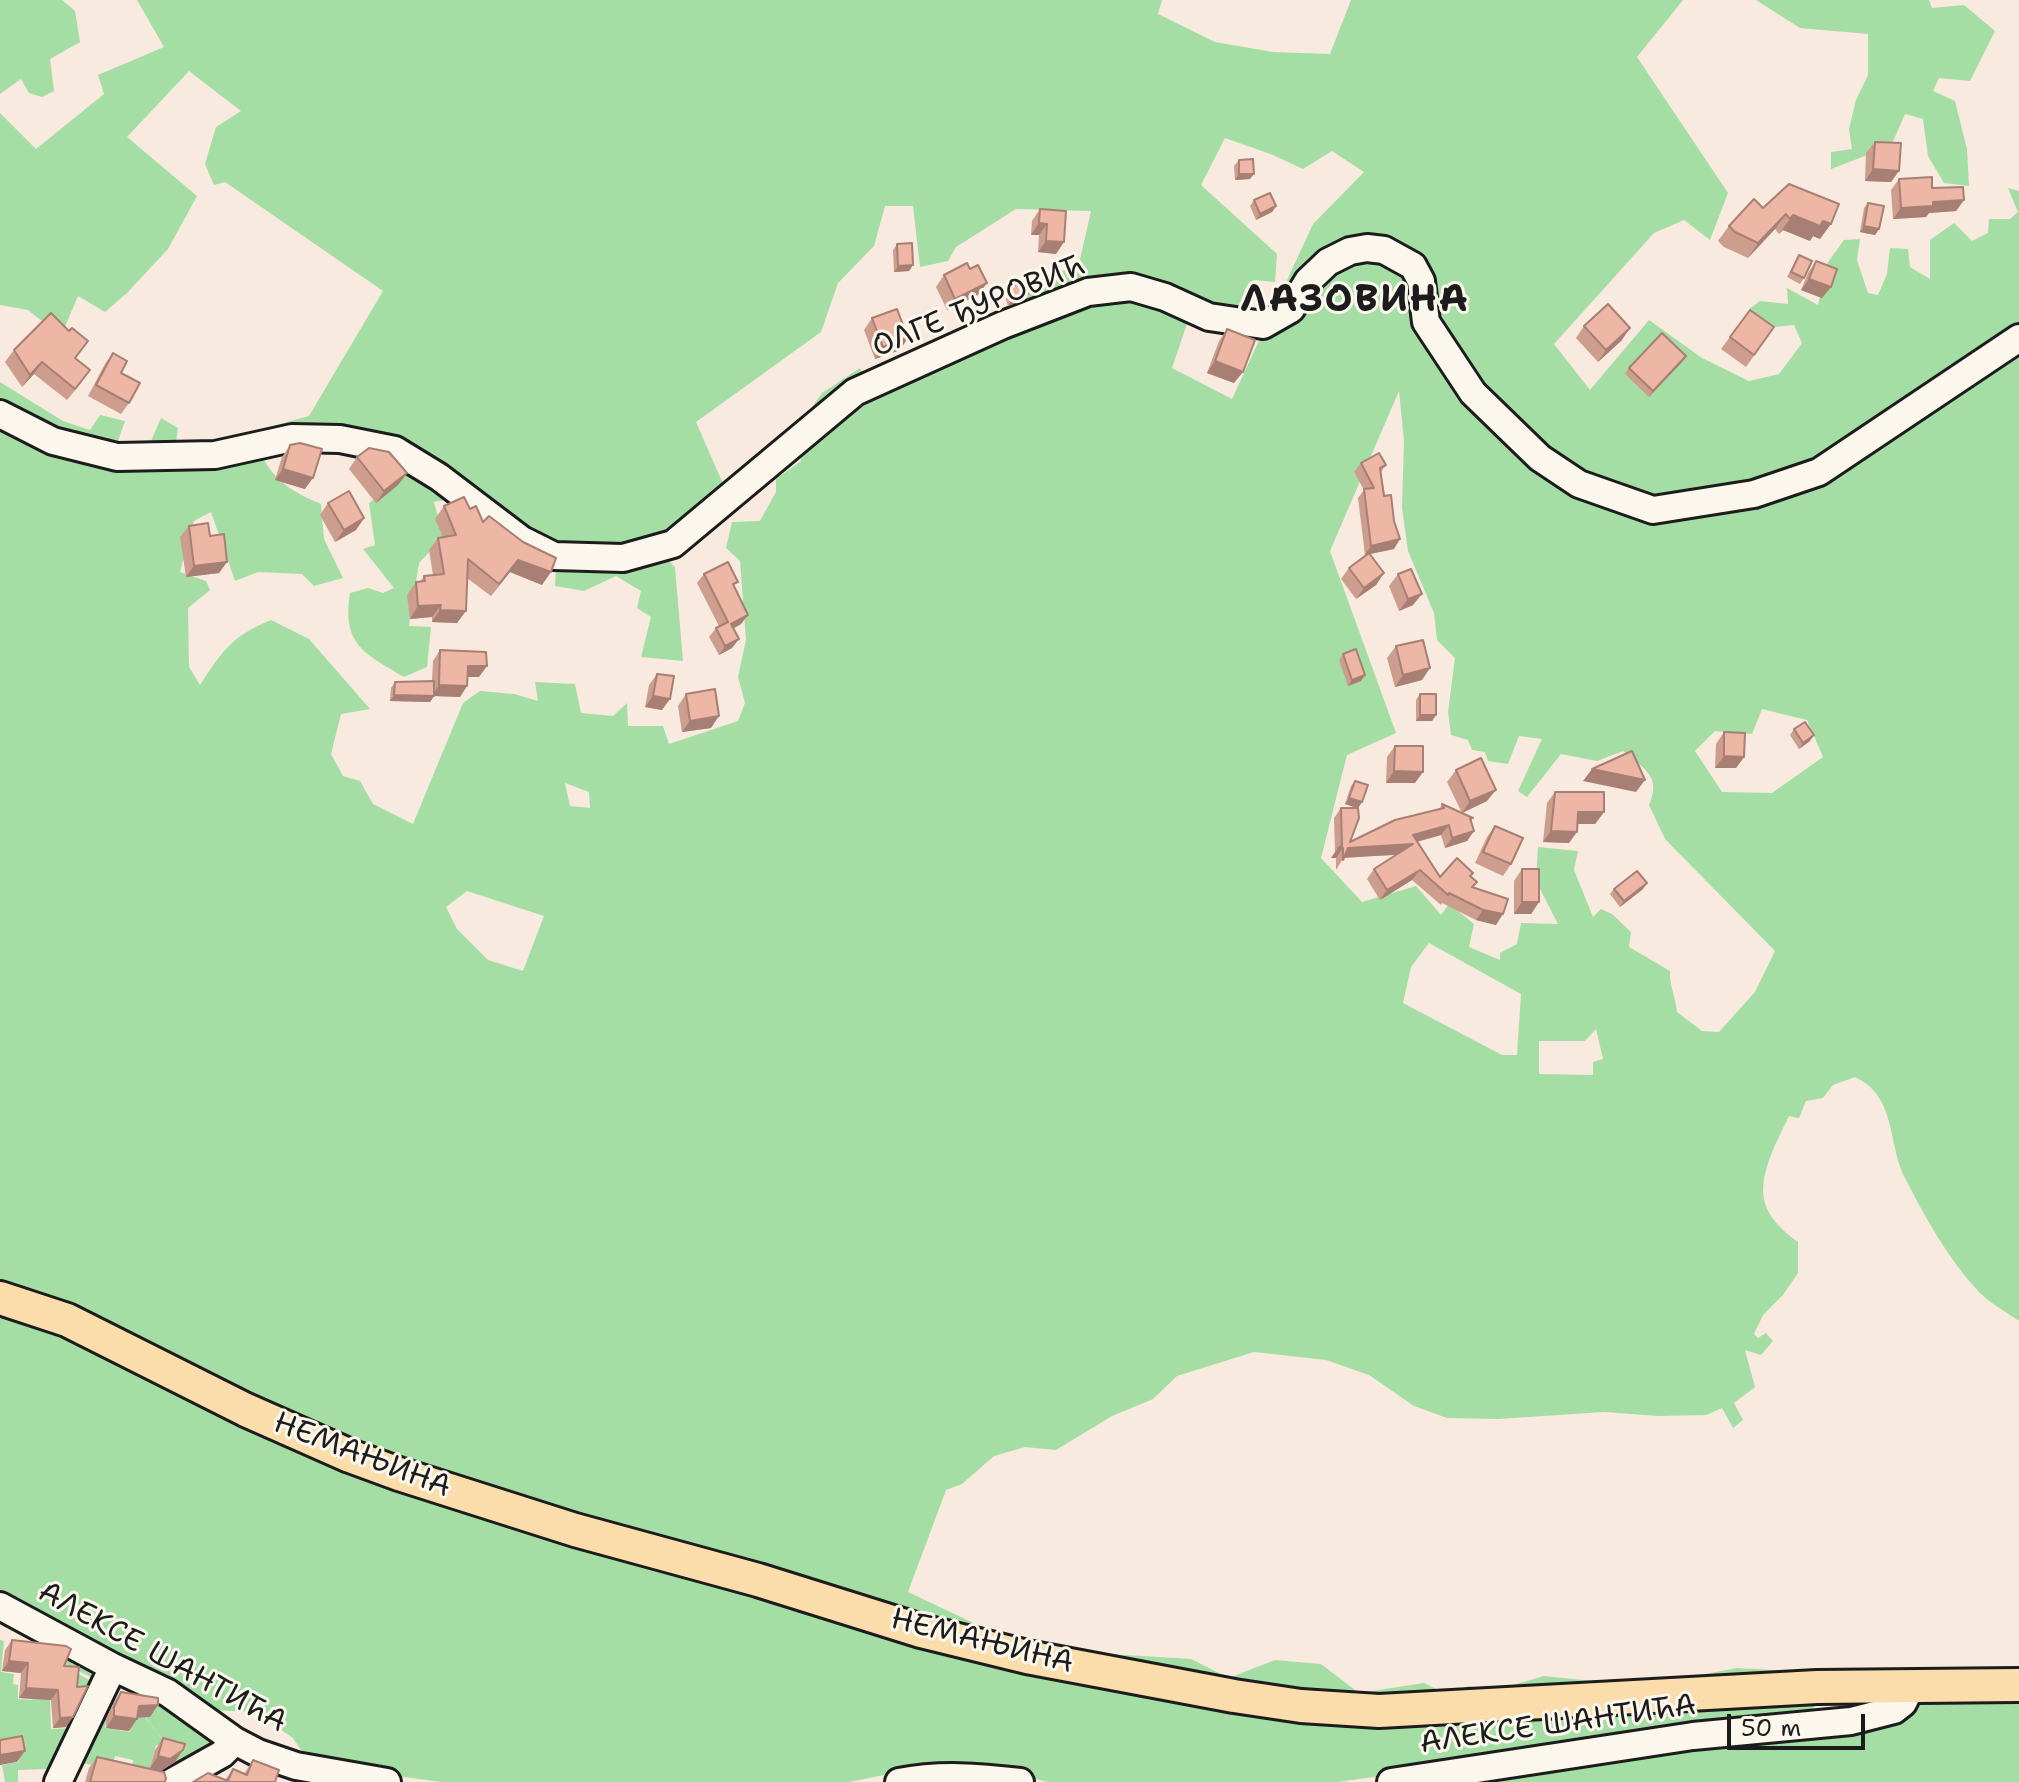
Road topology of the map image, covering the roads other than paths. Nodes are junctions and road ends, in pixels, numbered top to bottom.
1 (2019, 338) edge
2 (0, 414) edge
3 (0, 1298) edge
4 (0, 1606) edge
5 (113, 1667) junction
6 (2019, 1685) edge
7 (1911, 1687) junction
8 (235, 1741) junction
9 (58, 1782) edge
10 (172, 1782) edge
11 (387, 1782) edge
12 (899, 1782) edge
13 (1020, 1782) edge
14 (1391, 1782) edge

1 - 2 street, ОЛГЕ ЂУРОВИЋ
3 - 7 main road, НЕМАЊИНА
4 - 5 street, АЛЕКСЕ ШАНТИЋА
5 - 8 street, АЛЕКСЕ ШАНТИЋА
5 - 9 street
6 - 7 main road, НЕМАЊИНА
7 - 14 street, АЛЕКСЕ ШАНТИЋА
8 - 10 street
8 - 11 street, АЛЕКСЕ ШАНТИЋА
12 - 13 street

